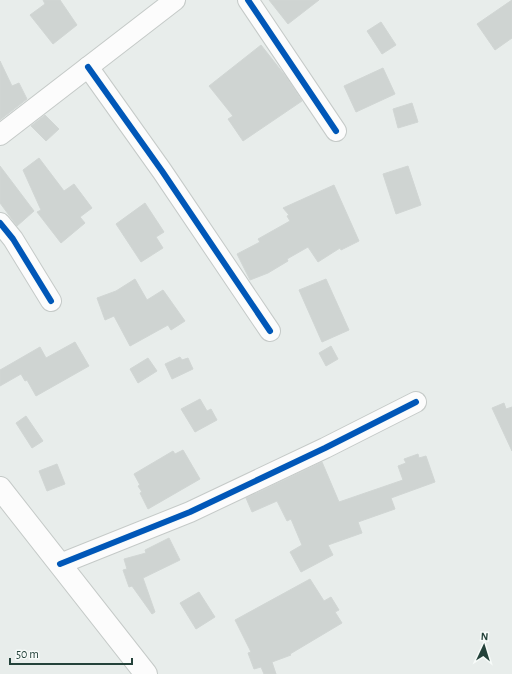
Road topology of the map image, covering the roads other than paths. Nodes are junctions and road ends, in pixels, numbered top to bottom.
1 (175, 0) edge
2 (248, 0) edge
3 (88, 67) junction
4 (336, 131) dead end
5 (0, 135) edge
6 (0, 223) edge
7 (51, 301) dead end
8 (270, 331) dead end
9 (416, 402) dead end
10 (0, 488) edge
11 (60, 564) junction
12 (146, 674) edge

1 - 3 street
2 - 4 street
3 - 5 street
3 - 8 street
6 - 7 street
9 - 11 street
10 - 11 street
11 - 12 street

